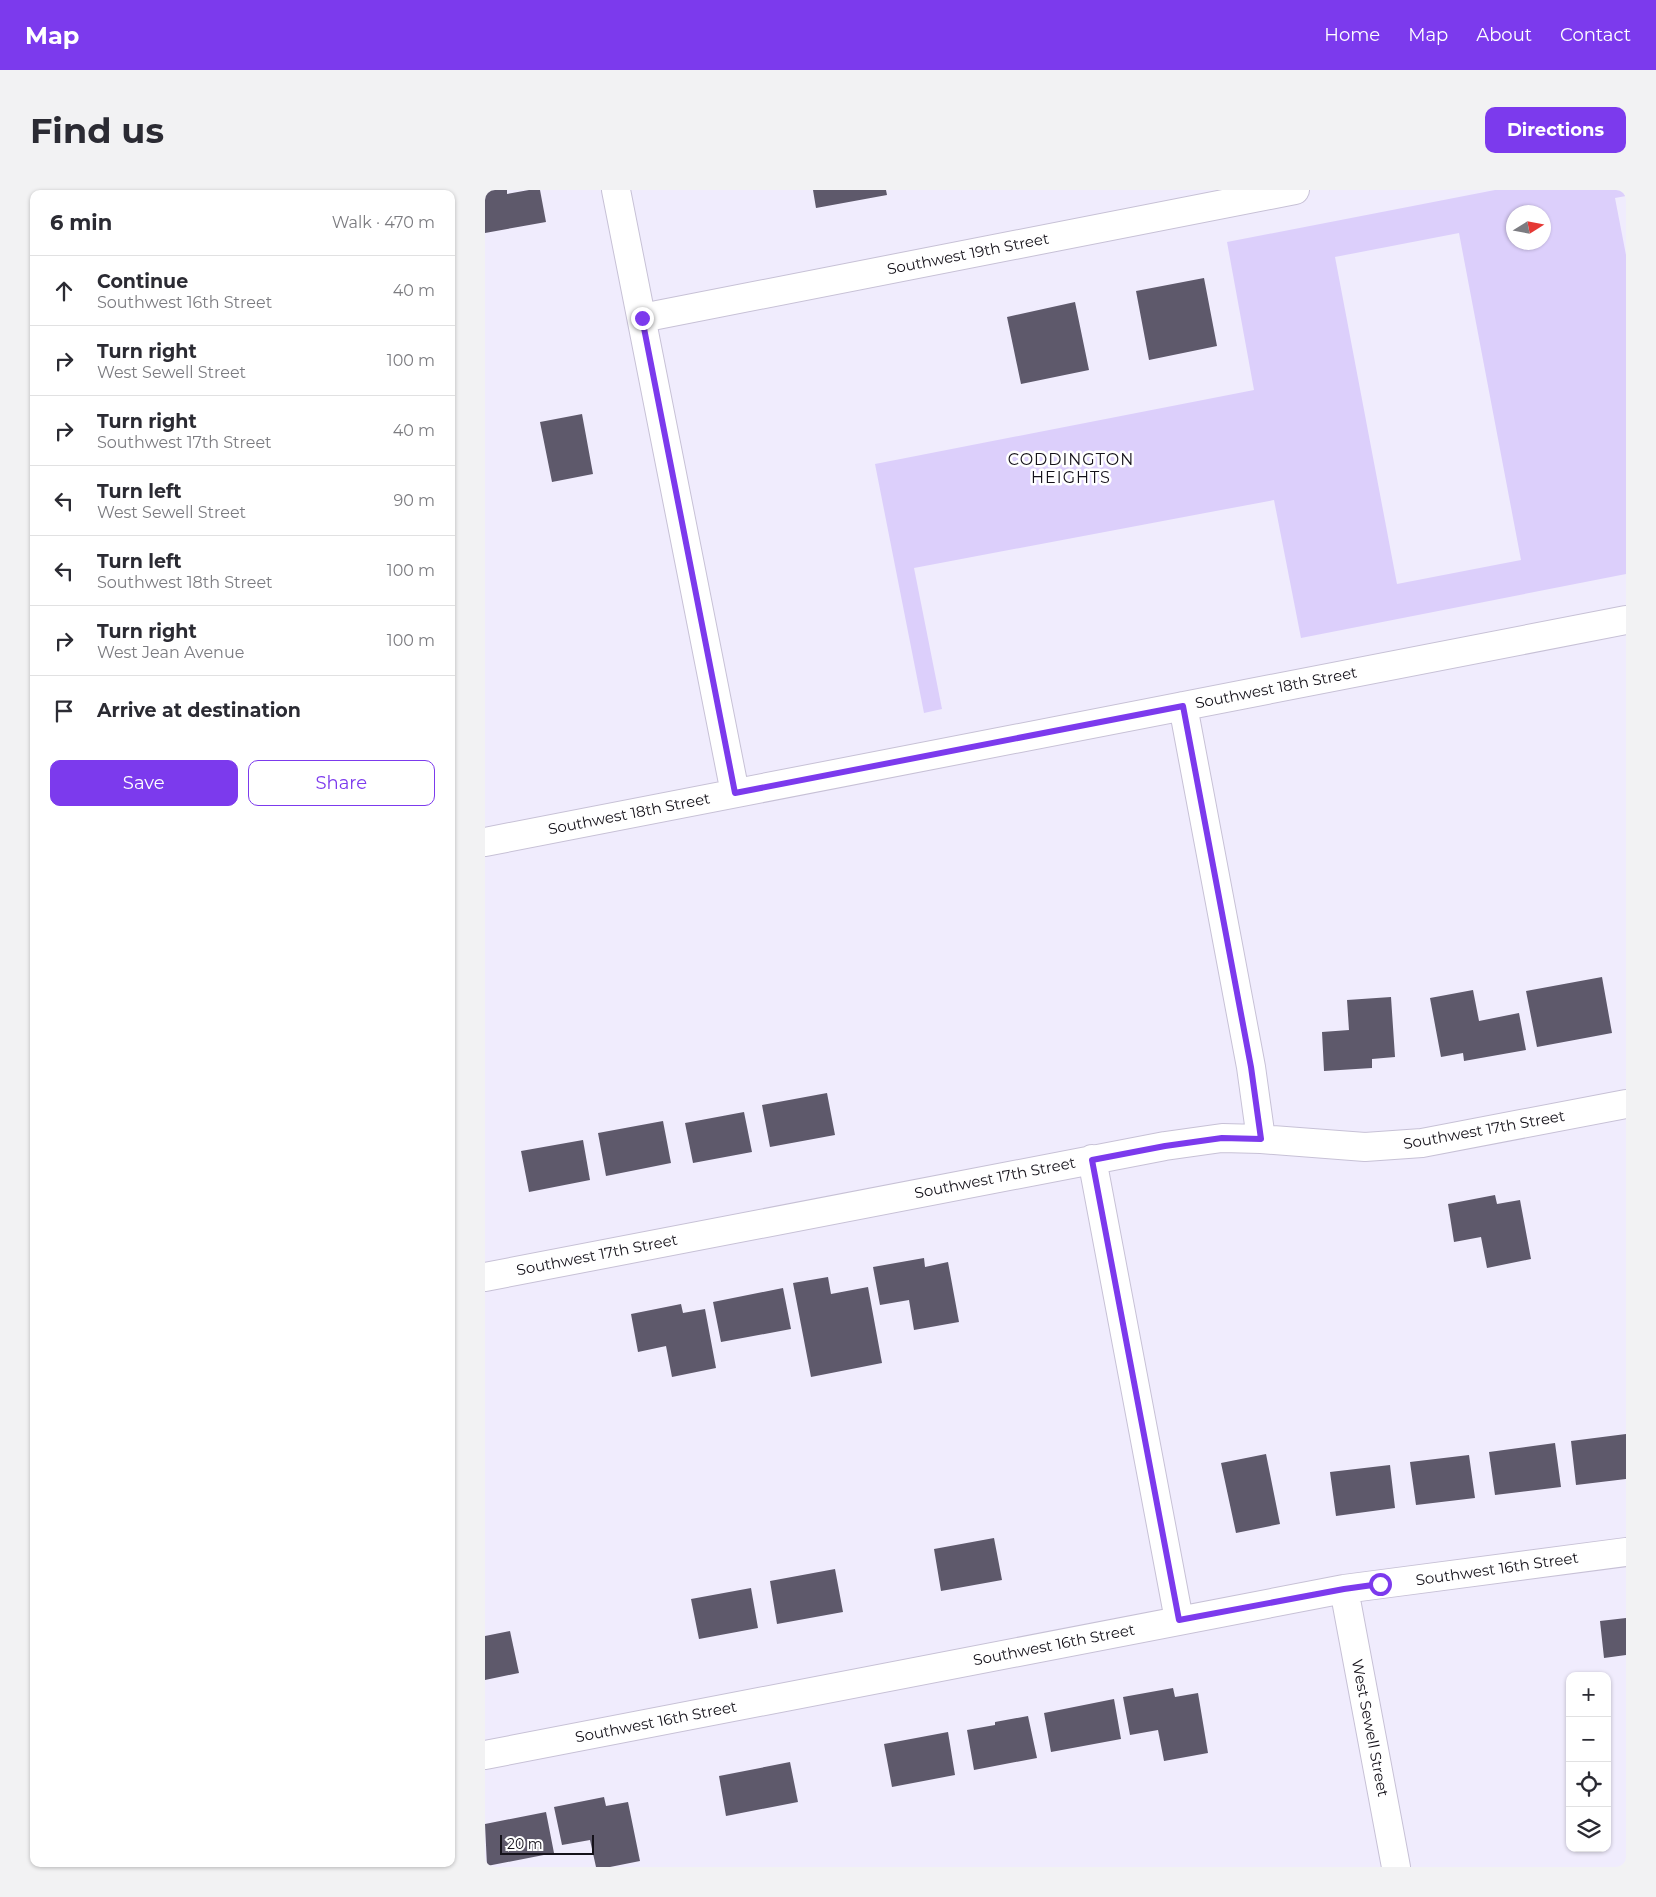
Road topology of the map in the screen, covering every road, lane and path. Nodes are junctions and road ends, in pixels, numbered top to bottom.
1 (616, 190) edge
2 (1295, 190) edge
3 (642, 318) junction
4 (1626, 620) edge
5 (1183, 706) junction
6 (735, 793) junction
7 (485, 842) edge
8 (1626, 1104) edge
9 (1261, 1139) junction
10 (1092, 1160) junction
11 (485, 1277) edge
12 (1626, 1552) edge
13 (1344, 1589) junction
14 (1179, 1620) junction
15 (485, 1755) edge
16 (1396, 1867) edge

1 - 3 street
2 - 3 street, Southwest 19th Street
3 - 6 street
4 - 5 street, Southwest 18th Street
5 - 6 street, Southwest 18th Street
5 - 9 street
6 - 7 street, Southwest 18th Street
8 - 9 street, Southwest 17th Street
9 - 10 street, Southwest 17th Street
10 - 11 street, Southwest 17th Street
10 - 14 street
12 - 13 street, Southwest 16th Street
13 - 14 street, Southwest 16th Street
13 - 16 street, West Sewell Street
14 - 15 street, Southwest 16th Street

